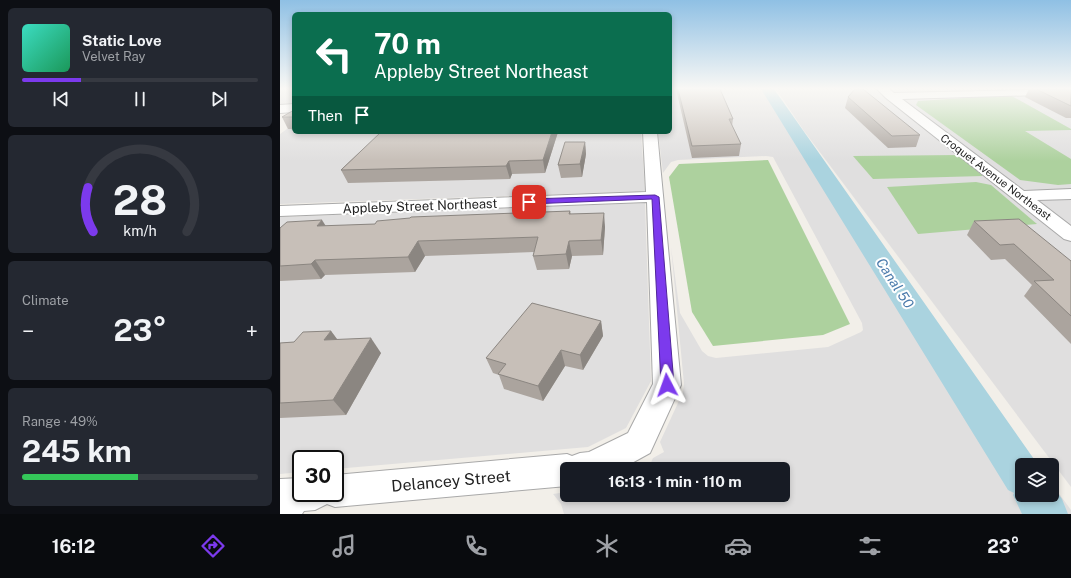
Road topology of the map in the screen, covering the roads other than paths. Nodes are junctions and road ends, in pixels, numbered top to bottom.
1 (912, 113) edge
2 (650, 134) edge
3 (1071, 194) edge
4 (1021, 196) junction
5 (655, 197) junction
6 (280, 211) edge
7 (1071, 234) edge
8 (603, 462) edge
9 (560, 471) edge
10 (344, 490) edge

1 - 4 street, Croquet Avenue Northeast
2 - 5 street
3 - 4 street
4 - 7 street, Croquet Avenue Northeast
5 - 6 street, Appleby Street Northeast
5 - 8 street
9 - 10 street, Delancey Street

